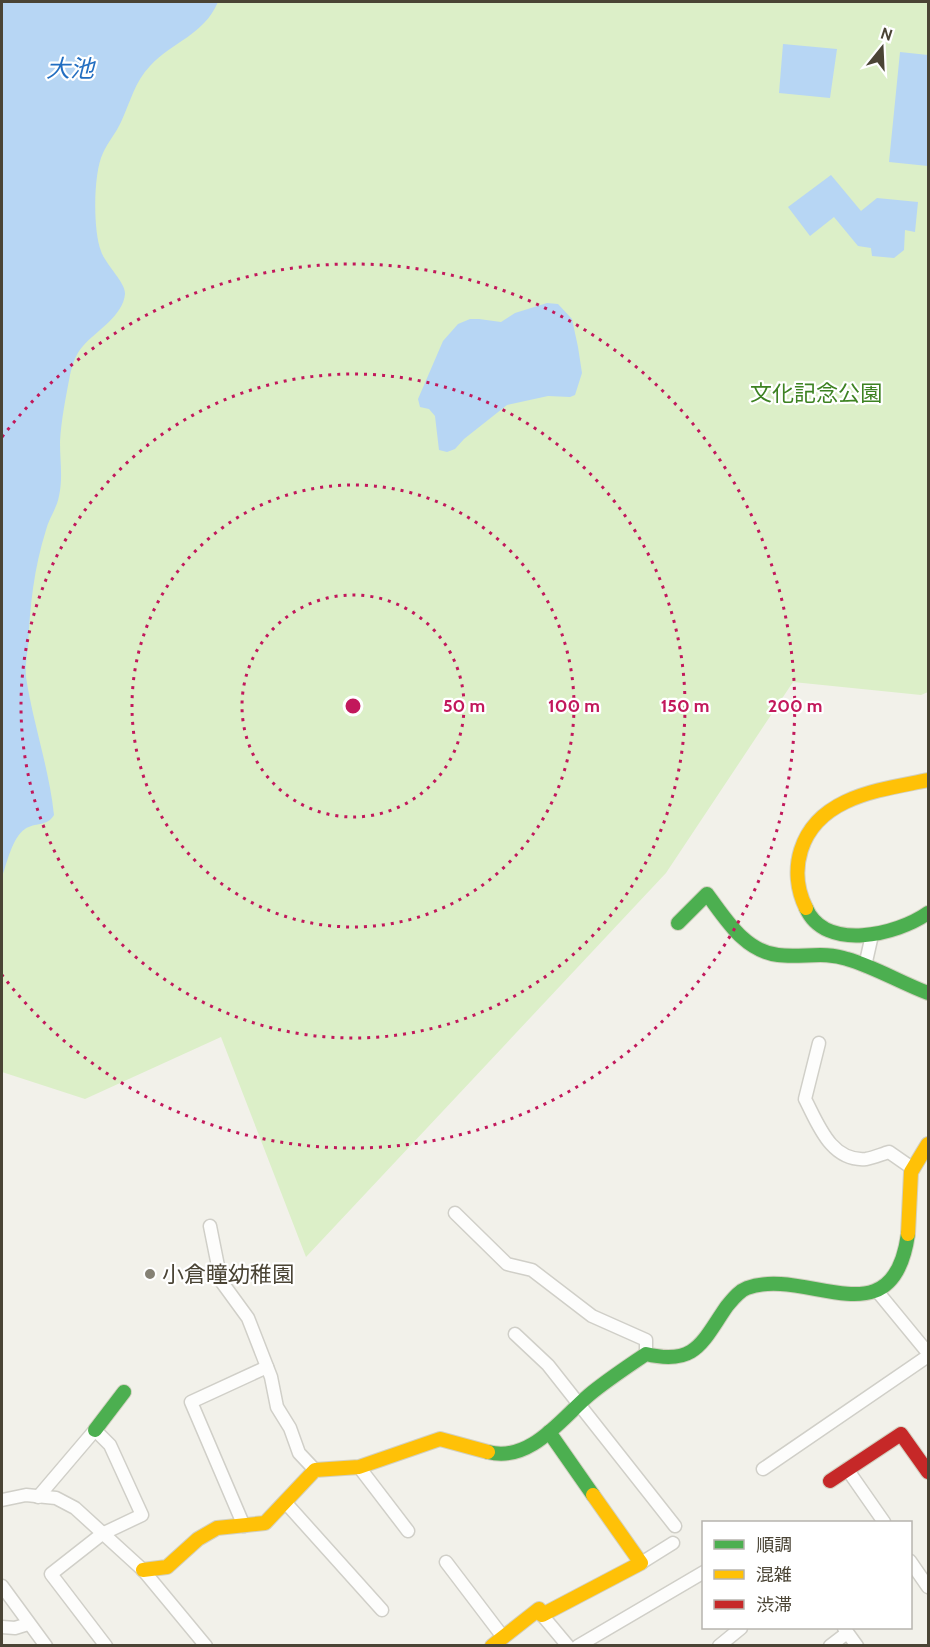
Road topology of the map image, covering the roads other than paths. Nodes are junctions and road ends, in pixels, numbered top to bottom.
1 (928, 780) edge
2 (928, 913) edge
3 (678, 922) dead end
4 (872, 935) junction
5 (865, 966) junction
6 (928, 993) edge
7 (819, 1043) dead end
8 (928, 1144) edge
9 (912, 1168) junction
10 (455, 1213) dead end
11 (210, 1226) dead end
12 (877, 1291) junction
13 (515, 1334) dead end
14 (646, 1354) junction
15 (928, 1354) edge
16 (267, 1367) junction
17 (124, 1392) dead end
18 (579, 1403) junction
19 (95, 1430) junction
20 (549, 1432) junction
21 (359, 1467) junction
22 (763, 1469) dead end
23 (848, 1469) junction
24 (315, 1470) junction
25 (928, 1472) edge
26 (830, 1481) dead end
27 (38, 1497) junction
28 (2, 1500) edge
29 (285, 1502) junction
30 (883, 1521) edge
31 (244, 1526) junction
32 (675, 1526) dead end
33 (408, 1531) dead end
34 (102, 1534) junction
35 (673, 1543) dead end
36 (446, 1563) dead end
37 (641, 1563) junction
38 (912, 1564) edge
39 (143, 1570) junction
40 (702, 1573) edge
41 (2, 1586) edge
42 (928, 1587) edge
43 (382, 1610) dead end
44 (542, 1615) junction
45 (28, 1624) junction
46 (2, 1627) edge
47 (740, 1629) edge
48 (846, 1630) edge
49 (497, 1641) edge
50 (46, 1646) edge
51 (106, 1646) edge
52 (206, 1646) edge
53 (568, 1646) edge
54 (578, 1646) edge
55 (719, 1646) edge
56 (830, 1646) edge
57 (857, 1646) edge

1 - 4 street
2 - 4 street
3 - 5 street
4 - 5 street
5 - 6 street
7 - 9 street
8 - 9 street
9 - 12 street
10 - 14 street
11 - 16 street
12 - 14 street
12 - 15 street
13 - 18 street
14 - 18 street
15 - 22 street
16 - 24 street
16 - 31 street
17 - 19 street
18 - 20 street
18 - 32 street
19 - 27 street
19 - 34 street
20 - 21 street
20 - 37 street
21 - 24 street
21 - 33 street
23 - 25 street
23 - 26 street
23 - 30 street
24 - 29 street
27 - 28 street
27 - 34 street
29 - 31 street
29 - 43 street
31 - 39 street
34 - 39 street
34 - 51 street
35 - 37 street
36 - 49 street
37 - 44 street
38 - 42 street
39 - 52 street
40 - 54 street
41 - 45 street
44 - 49 street
44 - 53 street
45 - 46 street
45 - 50 street
47 - 55 street
48 - 56 street
48 - 57 street

